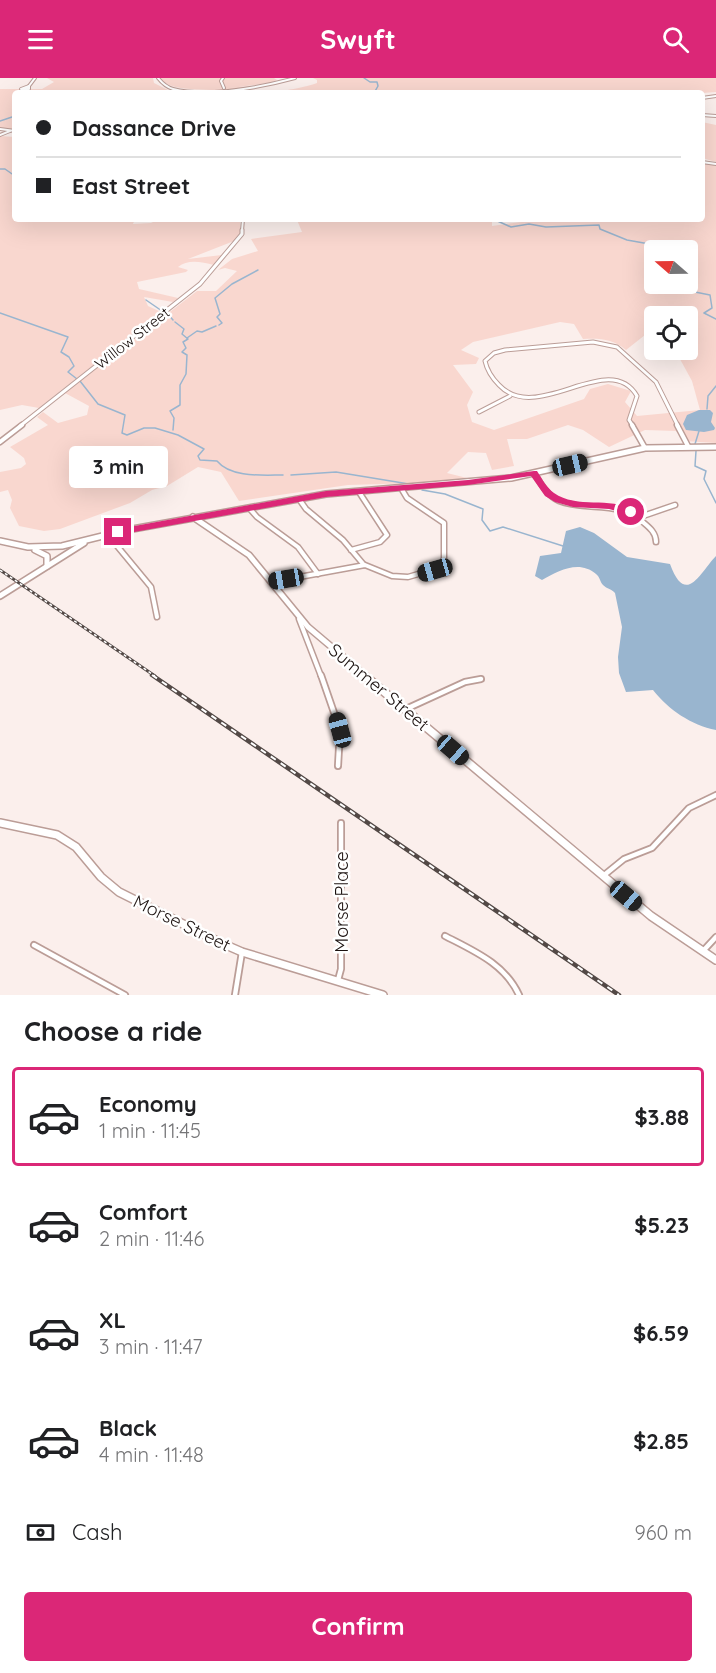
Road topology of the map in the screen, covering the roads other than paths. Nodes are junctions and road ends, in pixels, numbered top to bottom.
1 (35, 78) edge
2 (158, 78) edge
3 (223, 78) edge
4 (295, 78) edge
5 (29, 86) dead end
6 (224, 88) junction
7 (0, 129) edge
8 (10, 130) joint
9 (0, 135) edge
10 (243, 222) edge
11 (510, 396) junction
12 (479, 412) dead end
13 (0, 442) edge
14 (688, 446) junction
15 (716, 447) edge
16 (645, 448) junction
17 (534, 473) junction
18 (401, 488) junction
19 (358, 491) junction
20 (298, 499) junction
21 (675, 505) dead end
22 (249, 508) junction
23 (640, 517) junction
24 (193, 518) junction
25 (107, 535) junction
26 (91, 540) junction
27 (0, 541) edge
28 (656, 542) dead end
29 (28, 547) junction
30 (351, 550) junction
31 (365, 565) junction
32 (46, 566) junction
33 (439, 568) junction
34 (446, 573) dead end
35 (318, 574) junction
36 (272, 582) junction
37 (0, 596) edge
38 (298, 616) junction
39 (157, 617) dead end
40 (481, 679) dead end
41 (406, 710) junction
42 (339, 766) dead end
43 (716, 795) edge
44 (0, 823) edge
45 (341, 823) dead end
46 (602, 876) junction
47 (445, 936) dead end
48 (716, 938) edge
49 (34, 945) dead end
50 (242, 952) junction
51 (702, 952) junction
52 (716, 960) edge
53 (338, 980) junction
54 (371, 993) edge
55 (125, 995) edge
56 (235, 995) edge
57 (383, 995) edge
58 (519, 995) edge

1 - 5 street
2 - 6 street
3 - 6 street
4 - 6 street
7 - 8 street
8 - 9 street
10 - 13 street, Willow Street
11 - 12 street
11 - 14 street
11 - 16 street
14 - 15 main road
14 - 16 main road
16 - 17 main road
17 - 18 main road
17 - 23 street
18 - 19 main road
18 - 33 street
19 - 20 main road
19 - 30 street
20 - 22 main road
20 - 30 street
21 - 23 street
22 - 24 main road
22 - 35 street
23 - 28 street
24 - 25 street
24 - 36 main road, Summer Street
25 - 26 street
25 - 39 street
26 - 29 main road
26 - 32 main road
27 - 29 main road
29 - 32 main road
30 - 31 street
31 - 33 street
31 - 35 street
32 - 37 main road
33 - 34 street
35 - 36 street
36 - 38 main road, Summer Street
38 - 41 main road, Summer Street
38 - 42 street
40 - 41 street
41 - 46 main road, Summer Street
43 - 46 street
44 - 50 street, Morse Street
45 - 53 street, Morse Place
46 - 51 main road, Summer Street
47 - 58 street
48 - 51 street
49 - 55 street
50 - 53 street, Morse Street
50 - 56 street
51 - 52 main road, Summer Street
53 - 54 street, Morse Street
54 - 57 street, Morse Street

